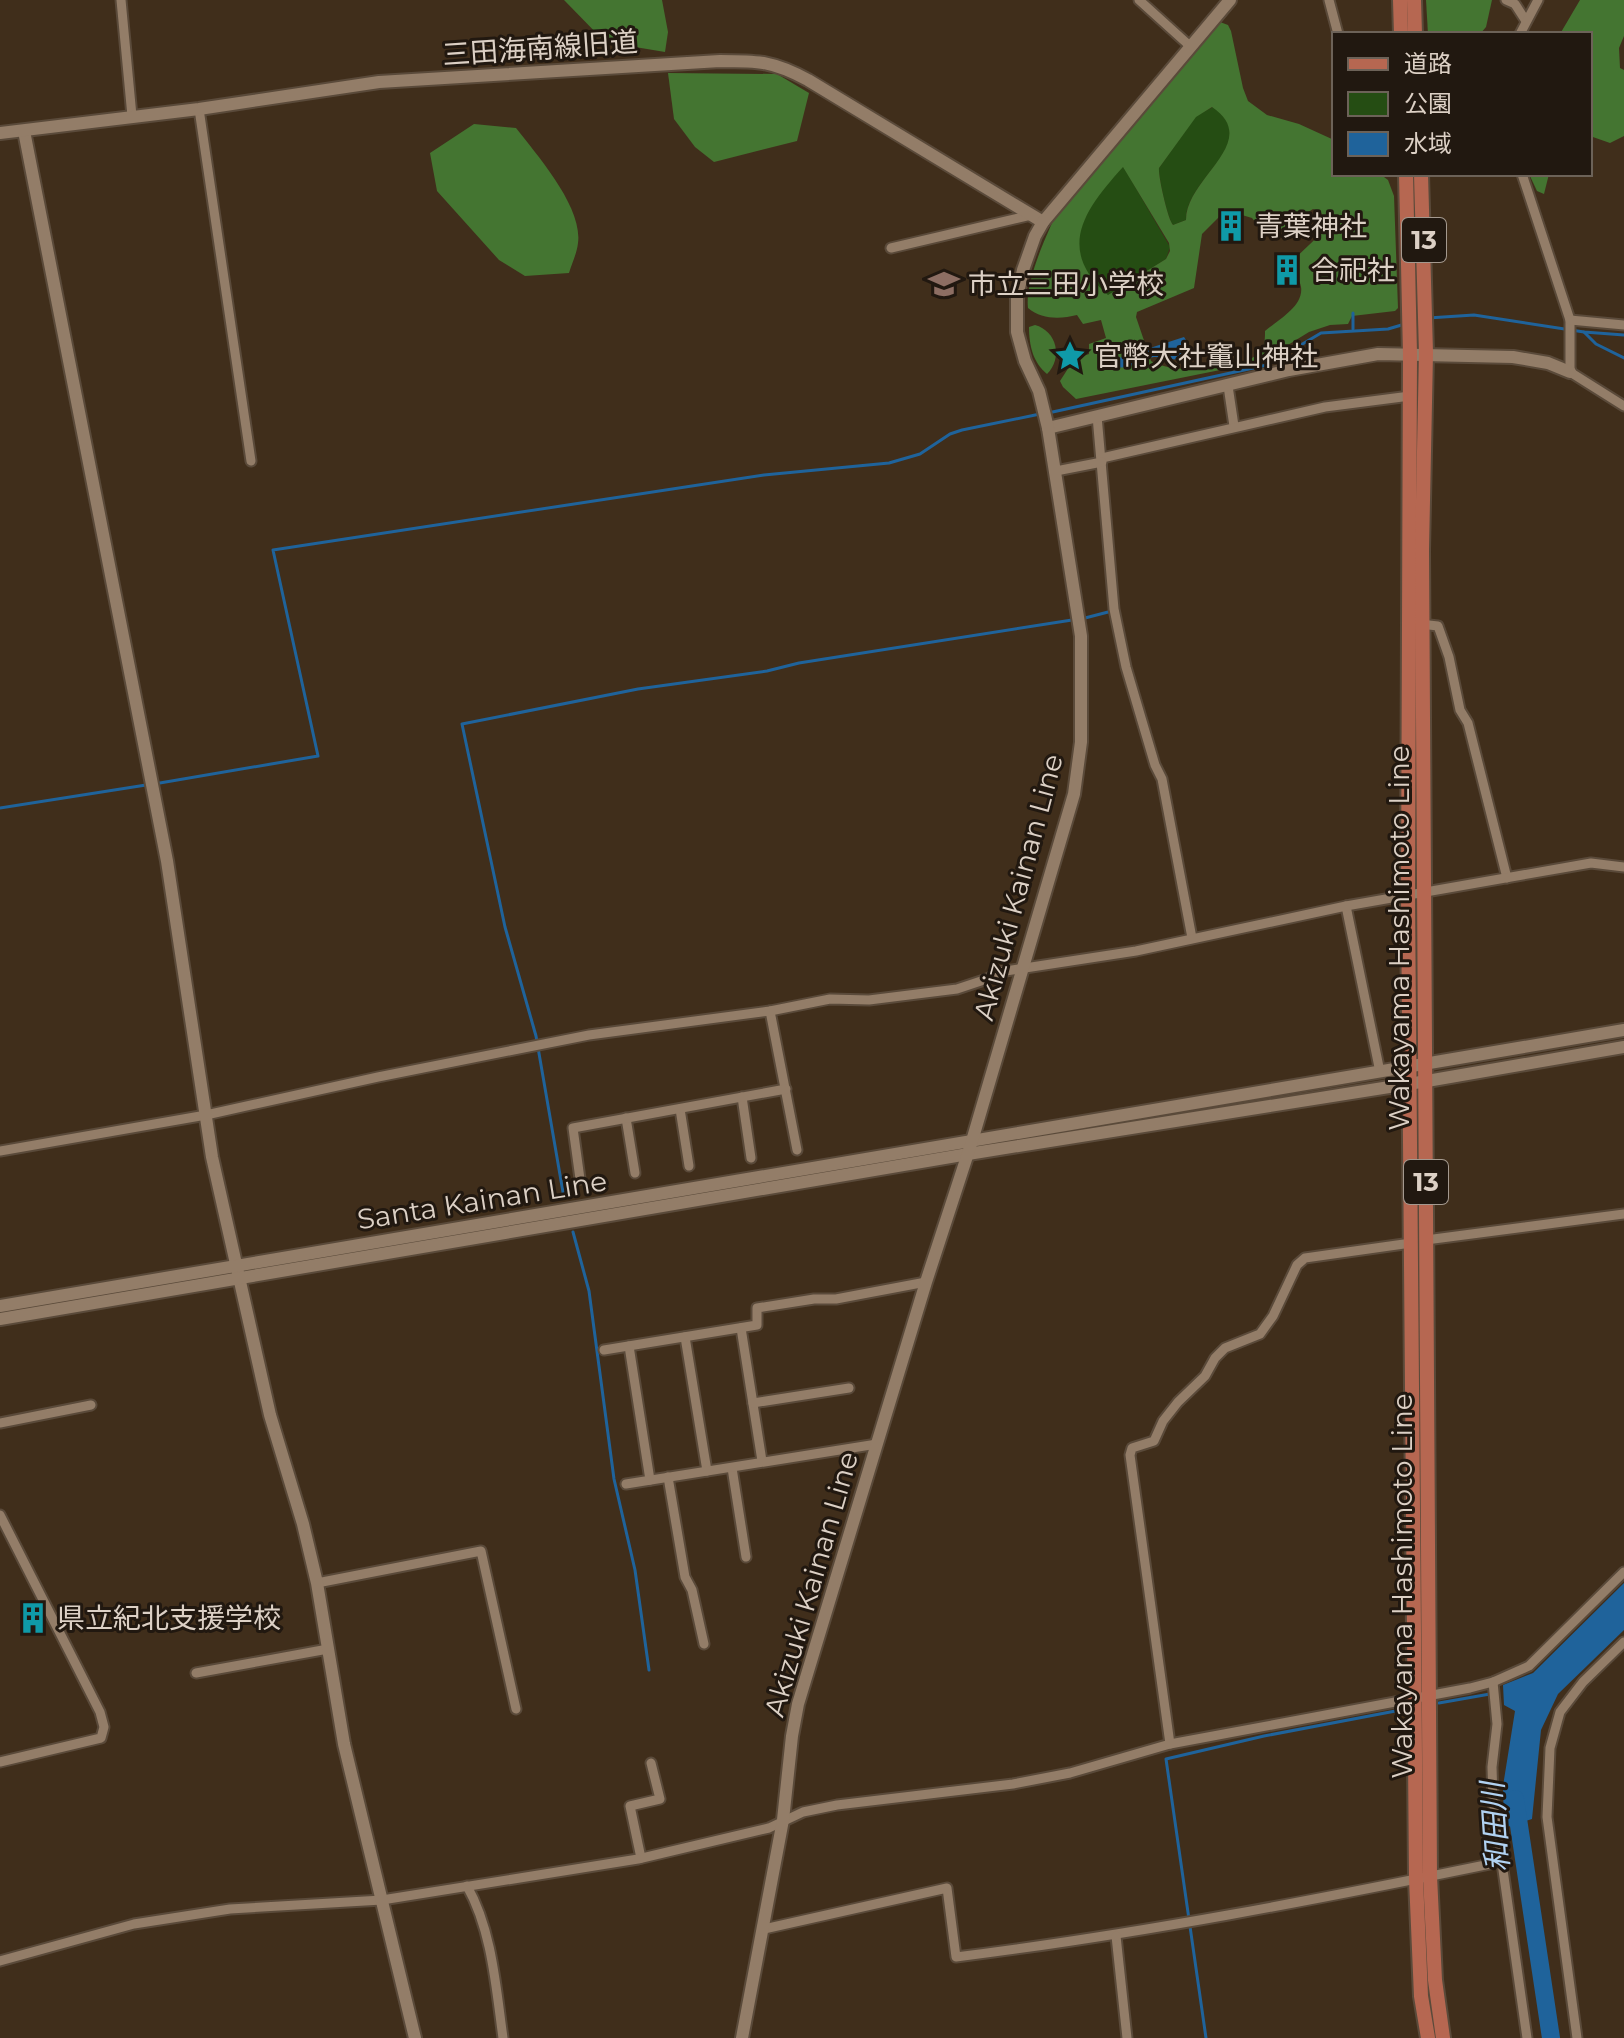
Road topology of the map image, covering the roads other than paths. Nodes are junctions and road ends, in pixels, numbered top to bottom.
1 (121, 0) edge
2 (1139, 0) edge
3 (1230, 0) edge
4 (1329, 0) edge
5 (1400, 0) edge
6 (1414, 0) edge
7 (1506, 0) edge
8 (1538, 0) edge
9 (1526, 21) junction
10 (1337, 32) edge
11 (1401, 32) edge
12 (1415, 32) edge
13 (1521, 32) edge
14 (1191, 47) junction
15 (199, 109) junction
16 (132, 116) junction
17 (24, 131) junction
18 (0, 133) edge
19 (1406, 176) edge
20 (1421, 176) edge
21 (1523, 176) edge
22 (1031, 215) junction
23 (1043, 222) junction
24 (891, 248) dead end
25 (1570, 322) junction
26 (1624, 325) edge
27 (1426, 353) junction
28 (1410, 354) junction
29 (1570, 372) junction
30 (1228, 386) junction
31 (1410, 396) junction
32 (1624, 406) edge
33 (1097, 416) junction
34 (1048, 424) junction
35 (1234, 426) junction
36 (1102, 460) junction
37 (251, 461) dead end
38 (1056, 471) junction
39 (1416, 624) junction
40 (1624, 867) edge
41 (1507, 878) junction
42 (1424, 893) junction
43 (1408, 896) junction
44 (1346, 906) junction
45 (1192, 938) junction
46 (1023, 970) junction
47 (770, 1011) junction
48 (1624, 1030) edge
49 (1624, 1047) edge
50 (1427, 1063) junction
51 (1410, 1066) junction
52 (1380, 1072) junction
53 (1427, 1081) junction
54 (1411, 1084) junction
55 (786, 1089) junction
56 (742, 1097) junction
57 (680, 1109) junction
58 (206, 1115) junction
59 (626, 1118) junction
60 (972, 1141) junction
61 (797, 1150) dead end
62 (0, 1151) edge
63 (968, 1154) junction
64 (751, 1158) dead end
65 (689, 1166) dead end
66 (635, 1173) dead end
67 (580, 1179) dead end
68 (1624, 1214) edge
69 (1418, 1242) junction
70 (236, 1266) junction
71 (239, 1279) junction
72 (926, 1282) junction
73 (0, 1306) edge
74 (0, 1319) edge
75 (741, 1328) junction
76 (685, 1337) junction
77 (629, 1346) junction
78 (604, 1350) dead end
79 (849, 1388) dead end
80 (753, 1403) junction
81 (91, 1405) dead end
82 (0, 1423) edge
83 (877, 1444) junction
84 (762, 1461) junction
85 (732, 1468) junction
86 (707, 1471) junction
87 (668, 1477) junction
88 (650, 1480) junction
89 (626, 1484) dead end
90 (0, 1515) edge
91 (746, 1557) dead end
92 (1624, 1572) edge
93 (317, 1583) junction
94 (1624, 1642) edge
95 (704, 1644) dead end
96 (328, 1649) junction
97 (196, 1673) dead end
98 (1493, 1682) junction
99 (1422, 1696) junction
100 (516, 1709) dead end
101 (1170, 1744) junction
102 (0, 1762) edge
103 (651, 1763) dead end
104 (783, 1820) junction
105 (641, 1858) junction
106 (1500, 1862) junction
107 (1423, 1878) junction
108 (467, 1886) junction
109 (382, 1900) junction
110 (764, 1929) junction
111 (1116, 1936) junction
112 (0, 1961) edge
113 (415, 2038) edge
114 (503, 2038) edge
115 (742, 2038) edge
116 (1127, 2038) edge
117 (1428, 2038) edge
118 (1443, 2038) edge
119 (1527, 2038) edge
120 (1577, 2038) edge

1 - 16 street
2 - 14 street
3 - 14 main road, Akizuki Kainan Line
4 - 10 street
5 - 11 main road
6 - 12 main road
7 - 9 street
8 - 9 street
9 - 13 street
14 - 23 main road, Akizuki Kainan Line
15 - 16 main road, 三田海南線旧道
15 - 22 main road, 三田海南線旧道
15 - 37 street
16 - 17 main road, 三田海南線旧道
17 - 18 main road, 三田海南線旧道
17 - 58 main road
19 - 28 main road, Wakayama Hashimoto Line / 13
20 - 27 main road, Wakayama Hashimoto Line / 13
21 - 25 street
22 - 23 main road, 三田海南線旧道
22 - 24 street
23 - 34 main road, Akizuki Kainan Line
25 - 26 street
25 - 29 street
27 - 28 main road
27 - 29 main road
27 - 39 main road, Wakayama Hashimoto Line / 13
28 - 30 main road
28 - 31 main road, Wakayama Hashimoto Line / 13
29 - 32 street
30 - 33 main road
30 - 35 street
31 - 35 street
31 - 39 main road, Wakayama Hashimoto Line / 13
33 - 34 main road
33 - 36 street
34 - 38 main road, Akizuki Kainan Line
35 - 36 street
36 - 38 street
36 - 45 street
38 - 46 main road, Akizuki Kainan Line
39 - 41 street
39 - 42 main road, Wakayama Hashimoto Line / 13
39 - 43 main road, Wakayama Hashimoto Line / 13
40 - 41 street
41 - 42 street
42 - 43 street
42 - 50 main road, Wakayama Hashimoto Line / 13
43 - 44 street
43 - 51 main road, Wakayama Hashimoto Line / 13
44 - 45 street
44 - 52 street
45 - 46 street
46 - 47 street
46 - 60 main road, Akizuki Kainan Line
47 - 55 street
47 - 58 street
48 - 50 main road
49 - 53 main road
50 - 51 main road
50 - 53 main road, Wakayama Hashimoto Line / 13
51 - 52 main road
51 - 54 main road, Wakayama Hashimoto Line / 13
52 - 60 main road
53 - 54 main road
53 - 69 main road, Wakayama Hashimoto Line / 13
54 - 63 main road
54 - 69 main road, Wakayama Hashimoto Line / 13
55 - 56 street
55 - 61 street
56 - 57 street
56 - 64 street
57 - 59 street
57 - 65 street
58 - 62 street
58 - 70 main road
59 - 66 street
59 - 67 street
60 - 63 main road, Akizuki Kainan Line
60 - 70 main road, Santa Kainan Line
63 - 71 main road, Santa Kainan Line
63 - 72 main road, Akizuki Kainan Line
68 - 69 street
69 - 99 main road, Wakayama Hashimoto Line / 13
69 - 101 street
70 - 71 main road
70 - 73 main road, Santa Kainan Line
71 - 74 main road, Santa Kainan Line
71 - 93 main road
72 - 75 street
72 - 83 main road, Akizuki Kainan Line
75 - 76 street
75 - 80 street
76 - 77 street
76 - 86 street
77 - 78 street
77 - 88 street
79 - 80 street
80 - 84 street
81 - 82 street
83 - 84 street
83 - 104 main road, Akizuki Kainan Line
84 - 85 street
85 - 86 street
85 - 91 street
86 - 87 street
87 - 88 street
87 - 95 street
88 - 89 street
90 - 102 street
92 - 98 street
93 - 96 main road
93 - 100 street
94 - 120 street
96 - 97 street
96 - 109 main road
98 - 99 street
98 - 106 street
99 - 101 street
99 - 107 main road, Wakayama Hashimoto Line / 13
101 - 104 street
103 - 105 street
104 - 105 street
104 - 110 main road, Akizuki Kainan Line
105 - 108 street
106 - 107 street
106 - 119 street
107 - 111 street
107 - 117 main road, Wakayama Hashimoto Line / 13
107 - 118 main road, Wakayama Hashimoto Line / 13
108 - 109 street
108 - 114 street
109 - 112 street
109 - 113 main road
110 - 111 street
110 - 115 main road, Akizuki Kainan Line
111 - 116 street

